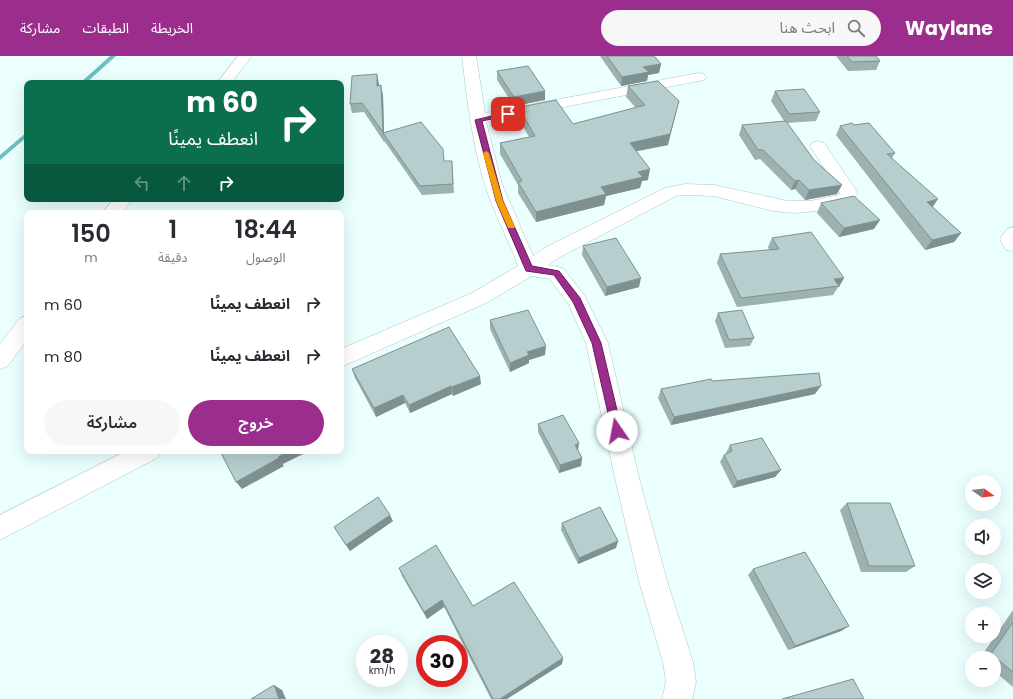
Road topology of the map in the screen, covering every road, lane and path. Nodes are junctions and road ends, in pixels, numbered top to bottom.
1 (245, 56) edge
2 (469, 56) edge
3 (699, 77) dead end
4 (226, 80) edge
5 (478, 120) junction
6 (818, 146) dead end
7 (121, 202) edge
8 (114, 210) edge
9 (1013, 233) edge
10 (1013, 245) edge
11 (529, 269) junction
12 (24, 328) edge
13 (344, 357) edge
14 (0, 360) edge
15 (143, 454) edge
16 (0, 528) edge
17 (677, 699) edge

1 - 4 street
2 - 5 street
3 - 5 street
5 - 11 street
6 - 11 street
7 - 8 street
9 - 10 street
11 - 13 street
11 - 17 street
12 - 14 street
15 - 16 street

